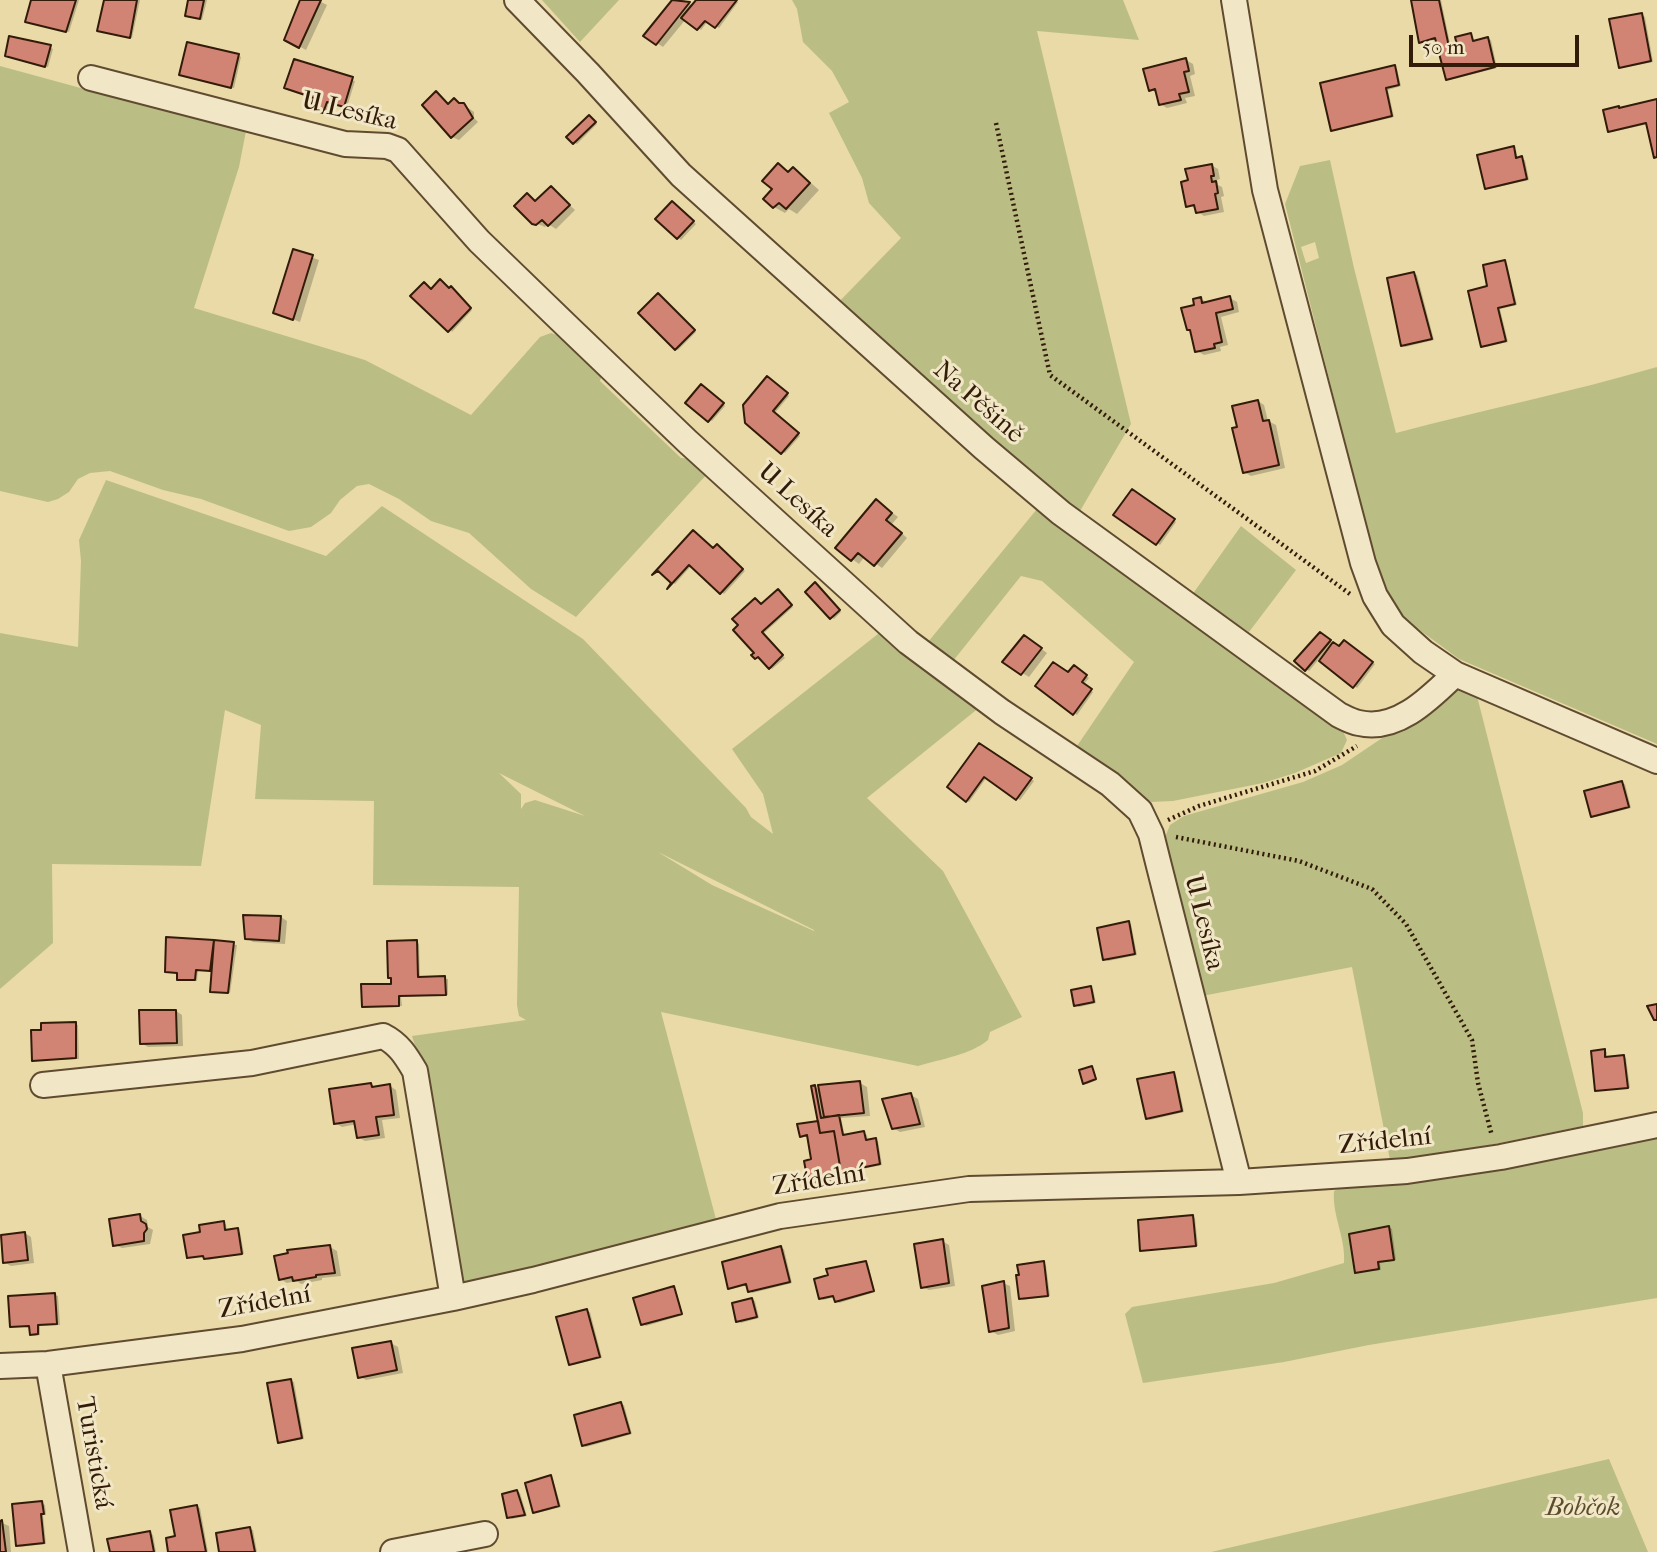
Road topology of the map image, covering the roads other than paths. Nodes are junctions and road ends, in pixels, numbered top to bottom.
1 (517, 0) edge
2 (1234, 0) edge
3 (91, 78) dead end
4 (1455, 674) junction
5 (1657, 761) edge
6 (43, 1085) dead end
7 (1657, 1125) edge
8 (1239, 1182) junction
9 (453, 1298) junction
10 (48, 1364) junction
11 (0, 1366) edge
12 (485, 1534) dead end
13 (81, 1552) edge
14 (393, 1552) edge

1 - 4 street, Na Pěšině
2 - 4 street
3 - 8 street, U Lesíka
4 - 5 street
6 - 9 street
7 - 8 street, Zřídelní
8 - 9 street, Zřídelní
9 - 10 street, Zřídelní
10 - 11 street, Zřídelní
10 - 13 street, Turistická
12 - 14 street

